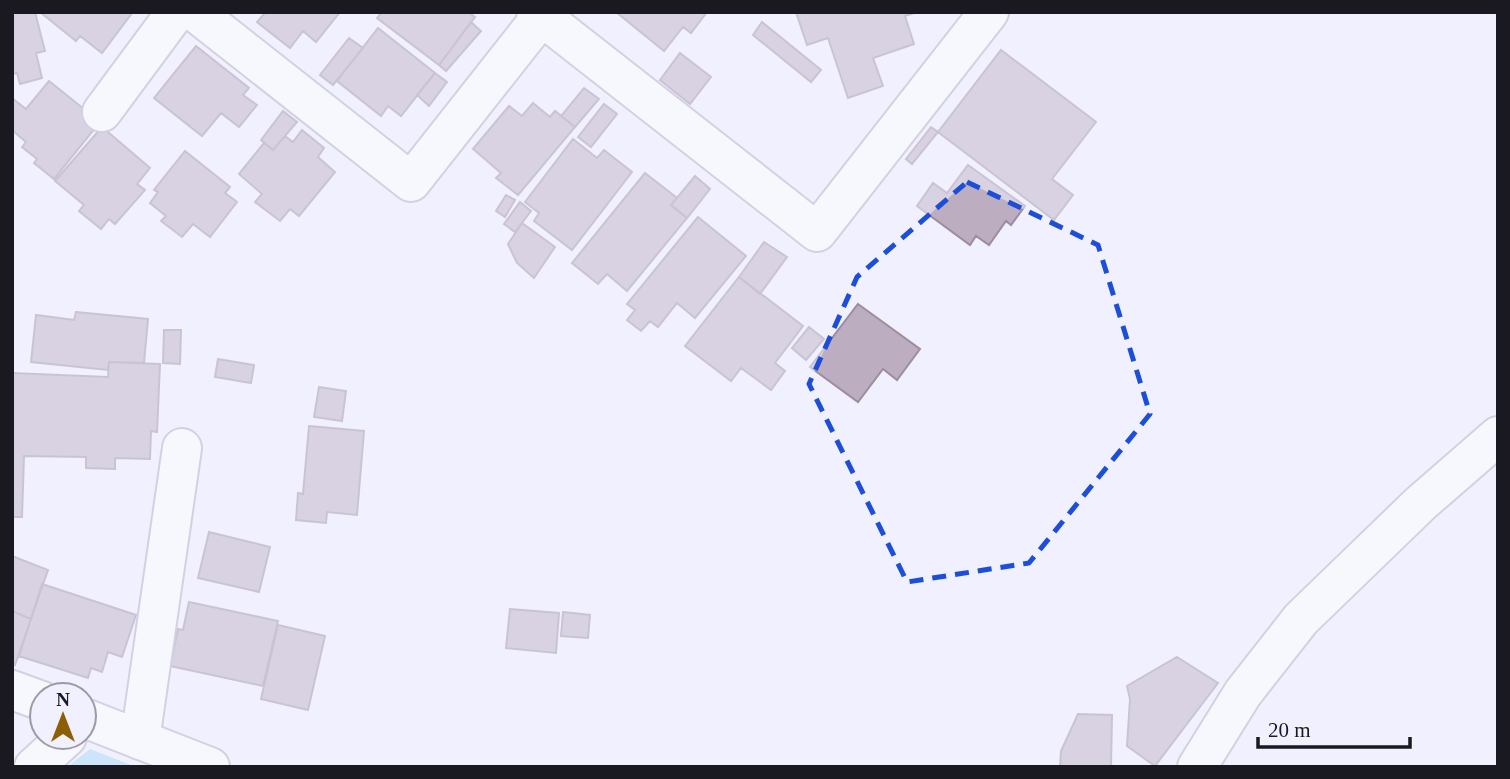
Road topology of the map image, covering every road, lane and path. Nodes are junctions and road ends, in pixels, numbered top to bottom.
1 (176, 12) edge
2 (195, 12) edge
3 (989, 12) edge
4 (541, 14) edge
5 (102, 112) dead end
6 (1498, 436) edge
7 (182, 448) dead end
8 (98, 729) edge
9 (140, 740) junction
10 (51, 751) edge
11 (34, 767) edge
12 (210, 767) edge
13 (1196, 767) edge

1 - 5 street
2 - 4 street
3 - 4 street
6 - 13 street
7 - 9 street
8 - 9 street
9 - 12 street
10 - 11 street

